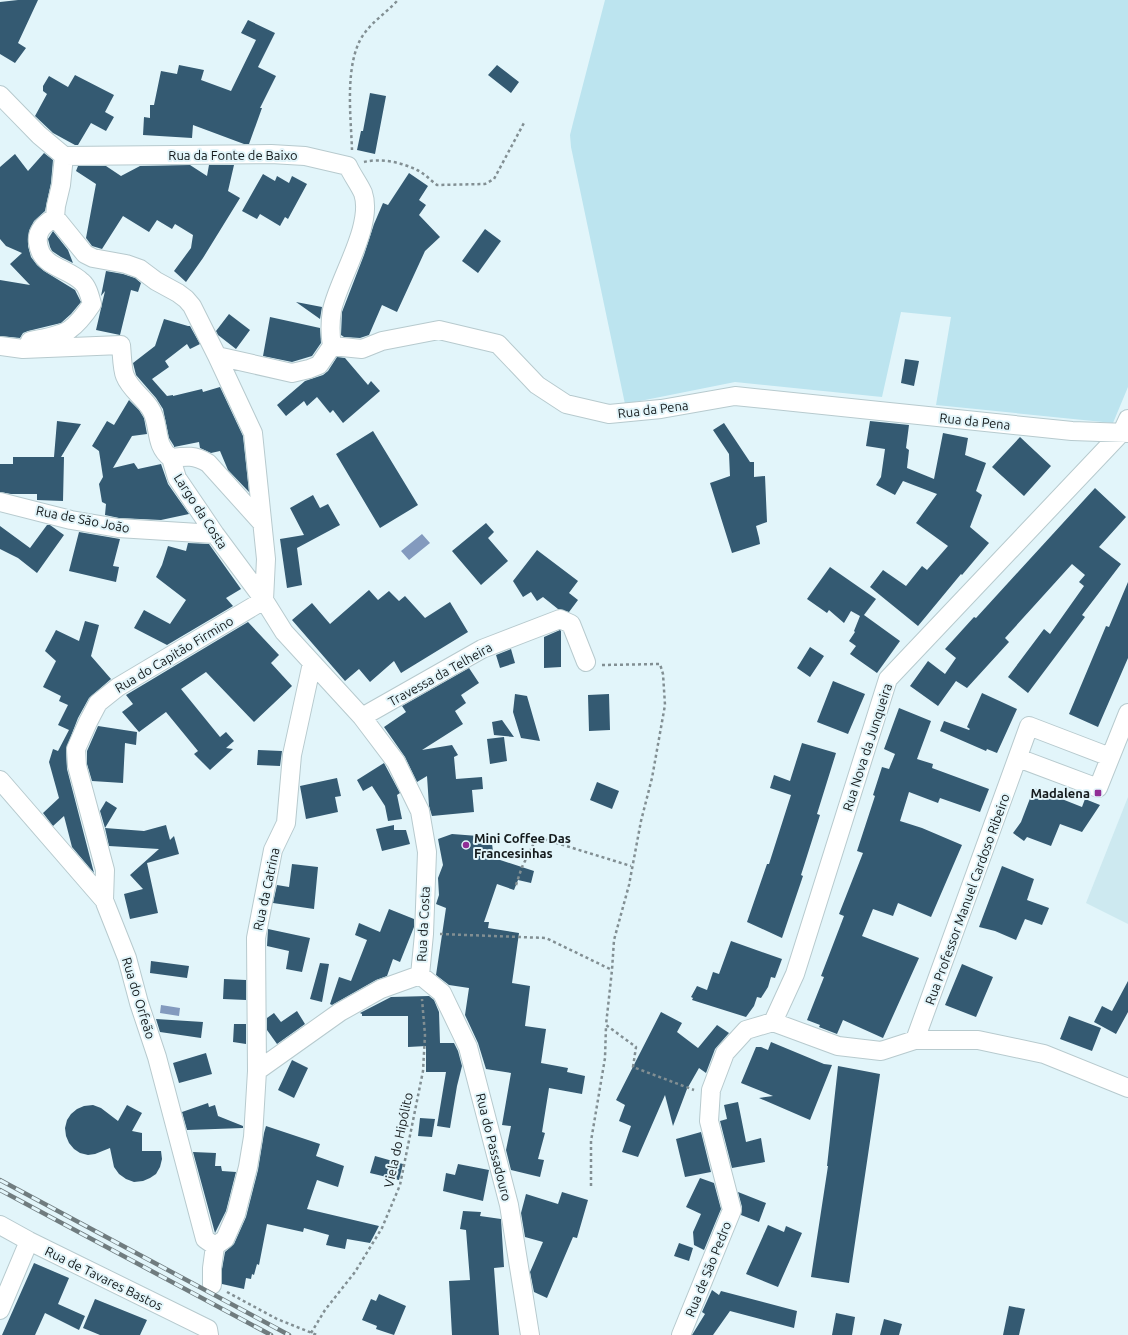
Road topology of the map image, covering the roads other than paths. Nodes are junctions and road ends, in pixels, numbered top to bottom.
1 (0, 95) edge
2 (64, 156) junction
3 (55, 218) junction
4 (0, 346) edge
5 (332, 346) junction
6 (218, 356) junction
7 (1126, 428) edge
8 (172, 458) junction
9 (0, 502) edge
10 (262, 523) junction
11 (214, 534) junction
12 (264, 600) junction
13 (586, 662) road end
14 (312, 663) junction
15 (1128, 713) edge
16 (362, 717) junction
17 (1110, 757) junction
18 (1018, 758) junction
19 (0, 780) edge
20 (104, 900) junction
21 (420, 975) junction
22 (774, 1022) junction
23 (915, 1040) junction
24 (257, 1071) junction
25 (1128, 1088) edge
26 (0, 1225) edge
27 (29, 1241) junction
28 (215, 1246) junction
29 (212, 1285) road end
30 (0, 1310) edge
31 (208, 1332) edge
32 (530, 1335) edge
33 (681, 1335) edge

1 - 2 street
2 - 3 street
2 - 5 street, Rua da Fonte de Baixo
3 - 4 street
3 - 6 street
4 - 8 street
5 - 6 street
5 - 7 street, Rua da Pena
6 - 10 street
7 - 22 street, Rua Nova da Junqueira
8 - 10 street, Largo da Costa
8 - 11 street, Largo da Costa
9 - 11 street, Rua de São João
10 - 12 street
11 - 12 street, Largo da Costa
12 - 14 street, Rua da Costa
12 - 20 street, Rua do Capitão Firmino
13 - 16 street, Travessa da Telheira
14 - 16 street, Rua da Costa
14 - 24 street, Rua da Catrina
15 - 17 street
16 - 21 street, Rua da Costa
17 - 18 street
17 - 18 street, Rua Professor Manuel Cardoso Ribeiro
18 - 23 street, Rua Professor Manuel Cardoso Ribeiro
19 - 20 street, Rua do Orfeão
20 - 28 street, Rua do Orfeão
21 - 24 street, Rua da Costa
21 - 32 street, Rua do Passadouro
22 - 23 street
22 - 33 street, Rua de São Pedro
23 - 25 street
24 - 28 street
26 - 27 street, Rua de Tavares Bastos
27 - 30 street
27 - 31 street, Rua de Tavares Bastos
28 - 29 street

